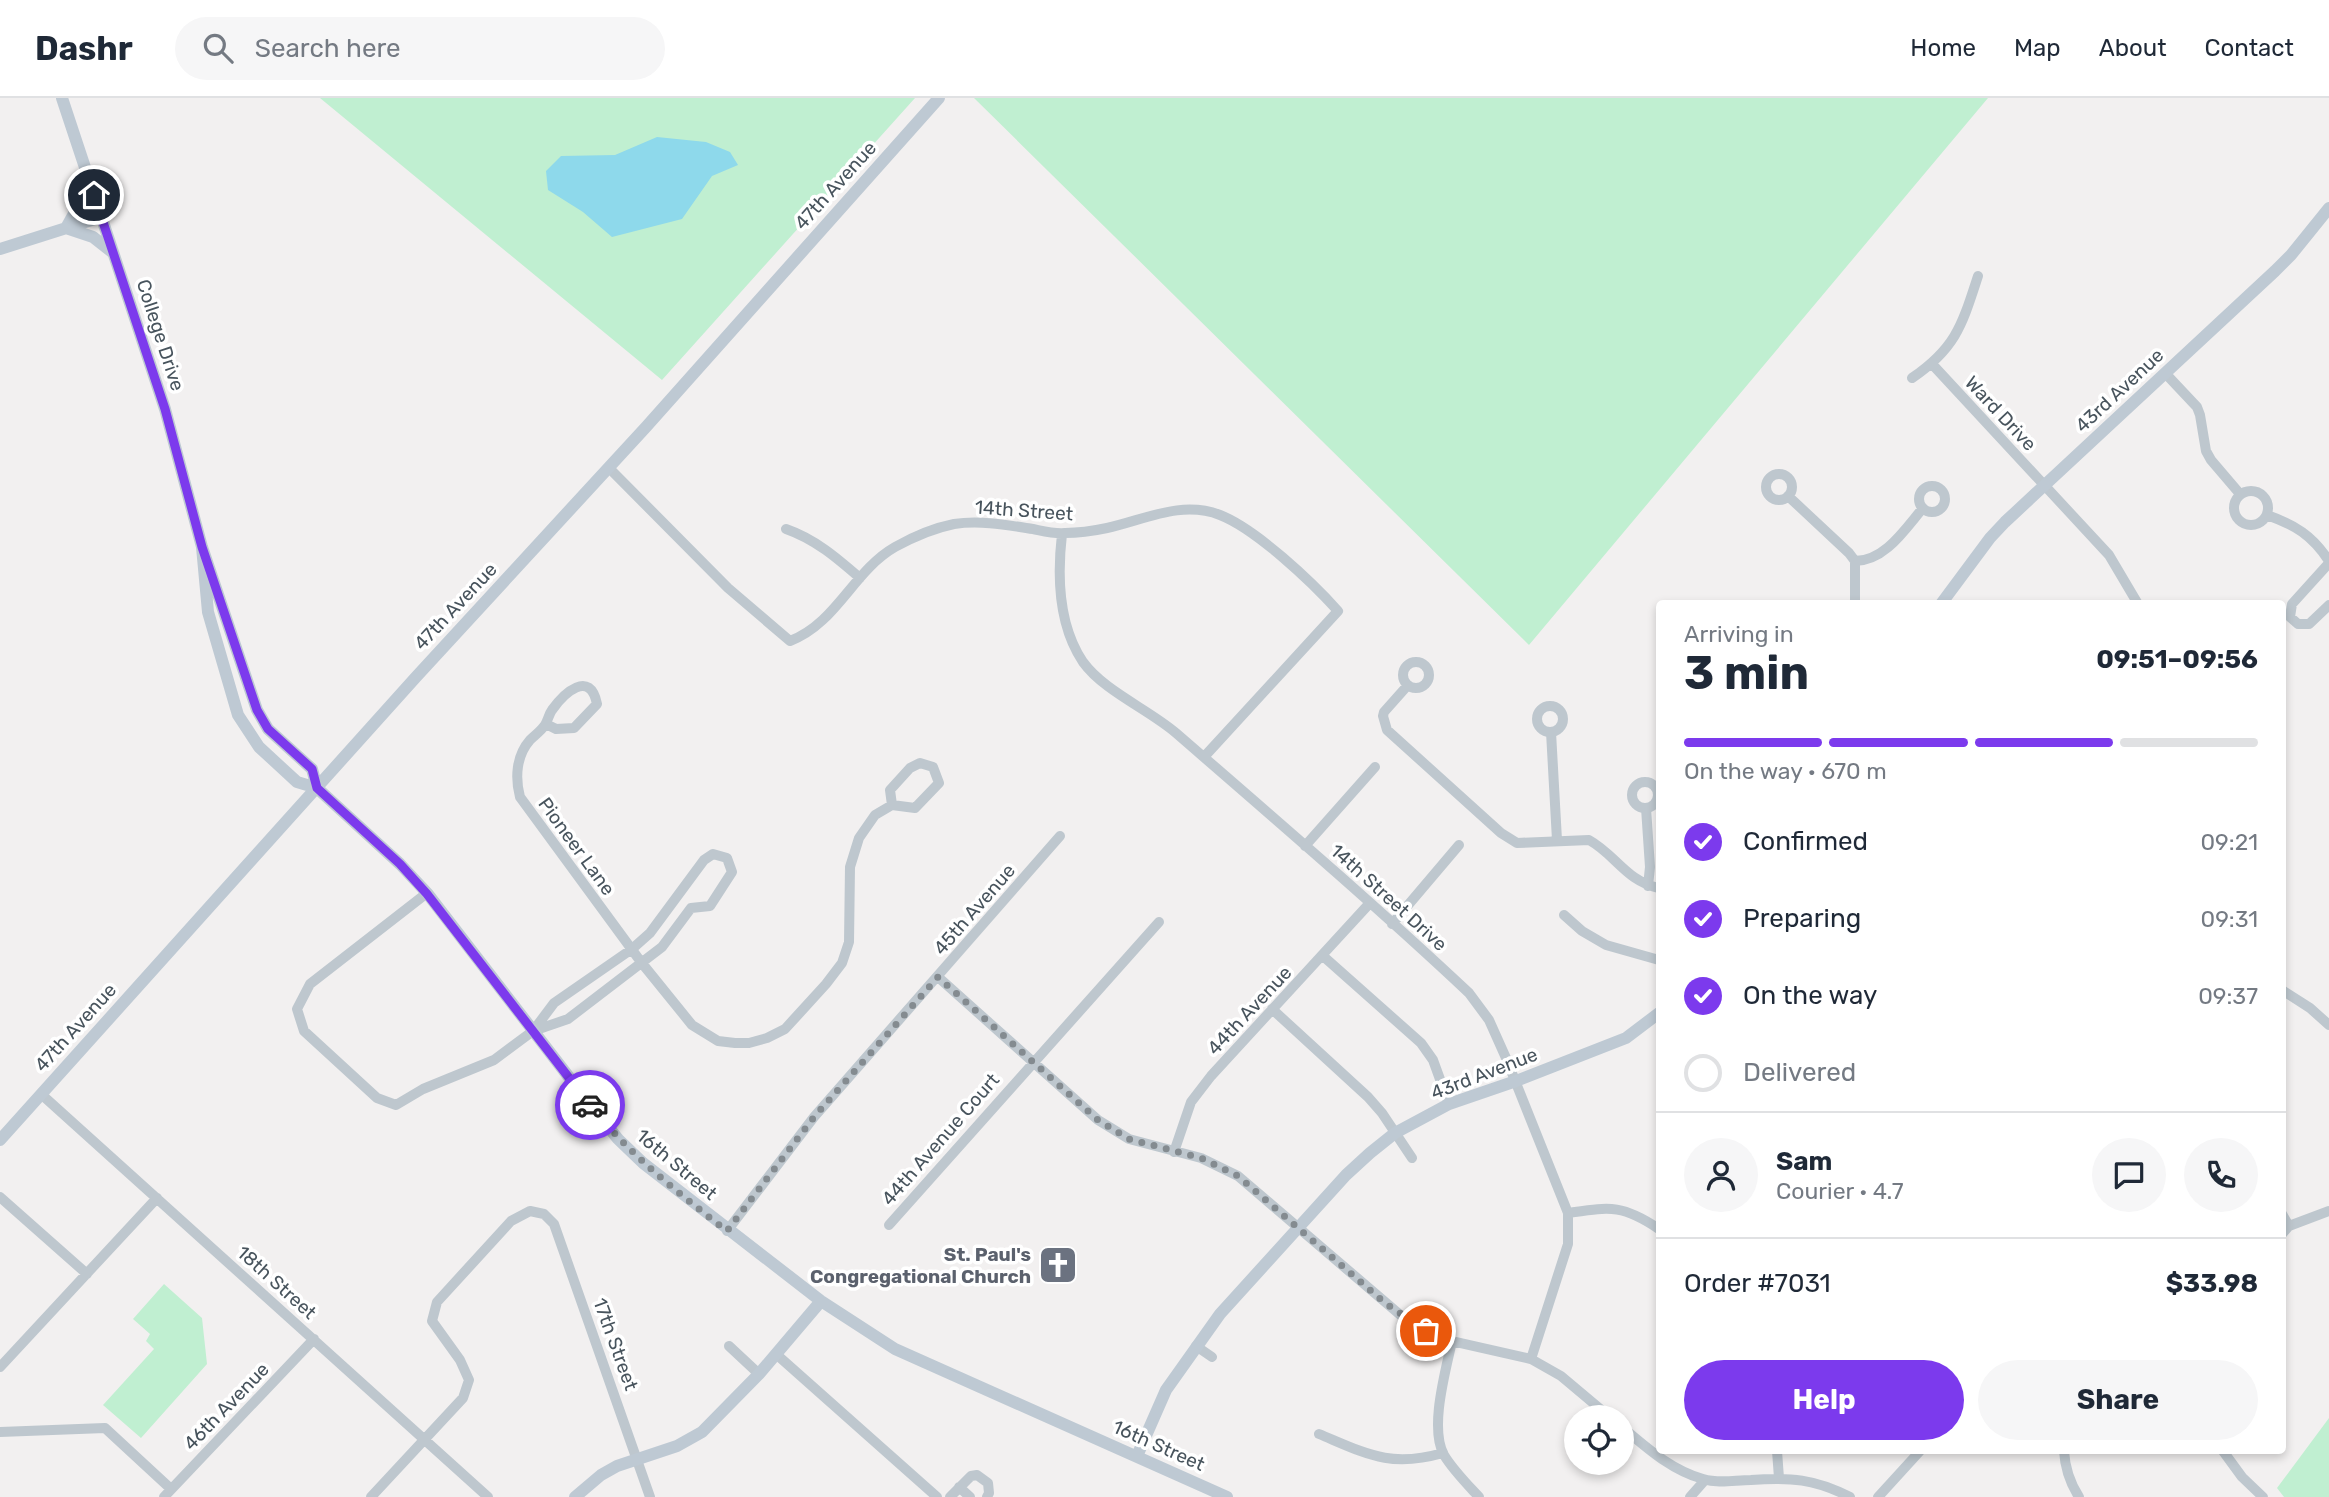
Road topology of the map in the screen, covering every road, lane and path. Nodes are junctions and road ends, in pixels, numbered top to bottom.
1 (62, 98) edge
2 (939, 98) edge
3 (86, 173) junction
4 (2329, 208) edge
5 (101, 217) junction
6 (66, 228) junction
7 (0, 249) edge
8 (112, 252) junction
9 (1978, 276) dead end
10 (1932, 364) junction
11 (2165, 373) junction
12 (1912, 378) dead end
13 (609, 468) junction
14 (2045, 485) junction
15 (2240, 494) junction
16 (1788, 496) dead end
17 (1923, 508) dead end
18 (2267, 515) junction
19 (786, 529) dead end
20 (1062, 534) junction
21 (202, 547) junction
22 (1855, 561) junction
23 (2329, 562) edge
24 (860, 578) junction
25 (1855, 600) edge
26 (1944, 600) edge
27 (2136, 600) edge
28 (2329, 605) edge
29 (1408, 685) dead end
30 (546, 724) junction
31 (1551, 732) dead end
32 (1204, 757) junction
33 (1375, 768) dead end
34 (317, 788) junction
35 (892, 805) junction
36 (1646, 808) dead end
37 (1060, 836) dead end
38 (1557, 840) junction
39 (1459, 845) dead end
40 (1305, 846) junction
41 (1654, 887) edge
42 (427, 894) junction
43 (677, 897) junction
44 (1369, 904) junction
45 (691, 908) junction
46 (1564, 915) dead end
47 (1159, 922) dead end
48 (1392, 924) junction
49 (632, 949) junction
50 (1322, 956) junction
51 (1656, 959) edge
52 (640, 962) junction
53 (938, 977) junction
54 (2286, 993) edge
55 (1272, 1009) junction
56 (1656, 1015) edge
57 (2329, 1025) edge
58 (533, 1031) junction
59 (1034, 1061) junction
60 (1516, 1082) junction
61 (41, 1094) junction
62 (1449, 1104) junction
63 (1395, 1133) junction
64 (0, 1140) edge
65 (1174, 1152) junction
66 (1412, 1158) dead end
67 (0, 1197) edge
68 (157, 1198) junction
69 (2329, 1211) edge
70 (1567, 1213) junction
71 (889, 1225) dead end
72 (1298, 1228) junction
73 (1656, 1228) edge
74 (2286, 1230) edge
75 (727, 1231) junction
76 (87, 1274) junction
77 (821, 1301) junction
78 (314, 1339) junction
79 (1452, 1341) junction
80 (729, 1346) dead end
81 (1196, 1346) junction
82 (776, 1354) junction
83 (1212, 1357) dead end
84 (1531, 1359) junction
85 (0, 1367) edge
86 (759, 1374) junction
87 (1596, 1405) edge
88 (0, 1432) edge
89 (1319, 1434) dead end
90 (1634, 1437) edge
91 (425, 1440) junction
92 (1443, 1452) junction
93 (1777, 1454) edge
94 (1917, 1454) edge
95 (2065, 1454) edge
96 (2225, 1454) edge
97 (1136, 1456) junction
98 (637, 1458) junction
99 (1779, 1478) junction
100 (1705, 1480) junction
101 (959, 1488) junction
102 (168, 1493) edge
103 (1844, 1495) edge
104 (372, 1497) edge
105 (488, 1497) edge
106 (575, 1497) edge
107 (650, 1497) edge
108 (937, 1497) edge
109 (950, 1497) edge
110 (970, 1497) edge
111 (987, 1497) edge
112 (1227, 1497) edge
113 (1479, 1497) edge
114 (1690, 1497) edge
115 (1878, 1497) edge
116 (2079, 1497) edge
117 (2263, 1497) edge

1 - 3 street, College Drive
2 - 13 street, 47th Avenue
3 - 5 street, College Drive
3 - 6 street
4 - 11 street, 43rd Avenue
5 - 6 street
5 - 8 street, College Drive
6 - 7 street
6 - 8 street
8 - 21 street, College Drive
9 - 10 street
10 - 12 street
10 - 14 street, Ward Drive
11 - 14 street, 43rd Avenue
11 - 15 street
13 - 24 street, 14th Street
13 - 34 street, 47th Avenue
14 - 26 street, 43rd Avenue
14 - 27 street, Ward Drive
15 - 18 street
15 - 18 street
16 - 22 street
17 - 22 street
18 - 23 street
19 - 24 street
20 - 24 street, 14th Street
20 - 32 street, 14th Street Drive
20 - 32 street, 14th Street
21 - 34 street, College Drive
21 - 34 street, College Drive
22 - 25 street
23 - 28 street
29 - 38 street
30 - 30 street, Pioneer Lane
30 - 49 street, Pioneer Lane
31 - 38 street
32 - 40 street, 14th Street Drive
33 - 40 street
34 - 42 street, 16th Street
34 - 61 street, 47th Avenue
35 - 35 street
35 - 52 street, Pioneer Lane
36 - 41 street
37 - 53 street, 45th Avenue
38 - 41 street
39 - 48 street
40 - 44 street, 14th Street Drive
42 - 58 street, 16th Street
42 - 58 street
43 - 45 street
43 - 45 street
43 - 49 street
44 - 48 street, 14th Street Drive
44 - 50 street, 44th Avenue
45 - 52 street
46 - 51 street
47 - 59 street, 44th Avenue Court
48 - 60 street, 14th Street Drive
49 - 52 street, Pioneer Lane
49 - 58 street
50 - 55 street, 44th Avenue
50 - 62 street
52 - 58 street
53 - 59 street
53 - 75 street, 45th Avenue
54 - 57 street
55 - 63 street
55 - 65 street, 44th Avenue
56 - 60 street, 43rd Avenue
58 - 75 street, 16th Street
59 - 65 street
59 - 71 street, 44th Avenue Court
60 - 62 street, 43rd Avenue
60 - 70 street, 14th Street Drive
61 - 64 street, 47th Avenue
61 - 68 street, 18th Street
62 - 63 street, 43rd Avenue
63 - 66 street
63 - 72 street, 43rd Avenue
65 - 72 street
67 - 76 street
68 - 76 street
68 - 78 street, 18th Street
69 - 74 street
70 - 73 street
70 - 84 street, 14th Street Drive
72 - 79 street
72 - 81 street, 43rd Avenue
75 - 77 street, 16th Street
76 - 85 street
77 - 82 street
77 - 97 street, 16th Street
78 - 91 street, 18th Street
78 - 102 street, 46th Avenue
79 - 84 street
79 - 92 street
80 - 86 street
81 - 83 street
81 - 97 street, 43rd Avenue
82 - 86 street
82 - 108 street
84 - 87 street
86 - 98 street
88 - 102 street
89 - 92 street
90 - 100 street
91 - 98 street, 17th Street
91 - 104 street
91 - 105 street, 18th Street
92 - 113 street
93 - 99 street
94 - 115 street
95 - 116 street
96 - 117 street
97 - 112 street, 16th Street
98 - 106 street
98 - 107 street, 17th Street
99 - 100 street
99 - 103 street
100 - 114 street
101 - 109 street
101 - 110 street
101 - 111 street

